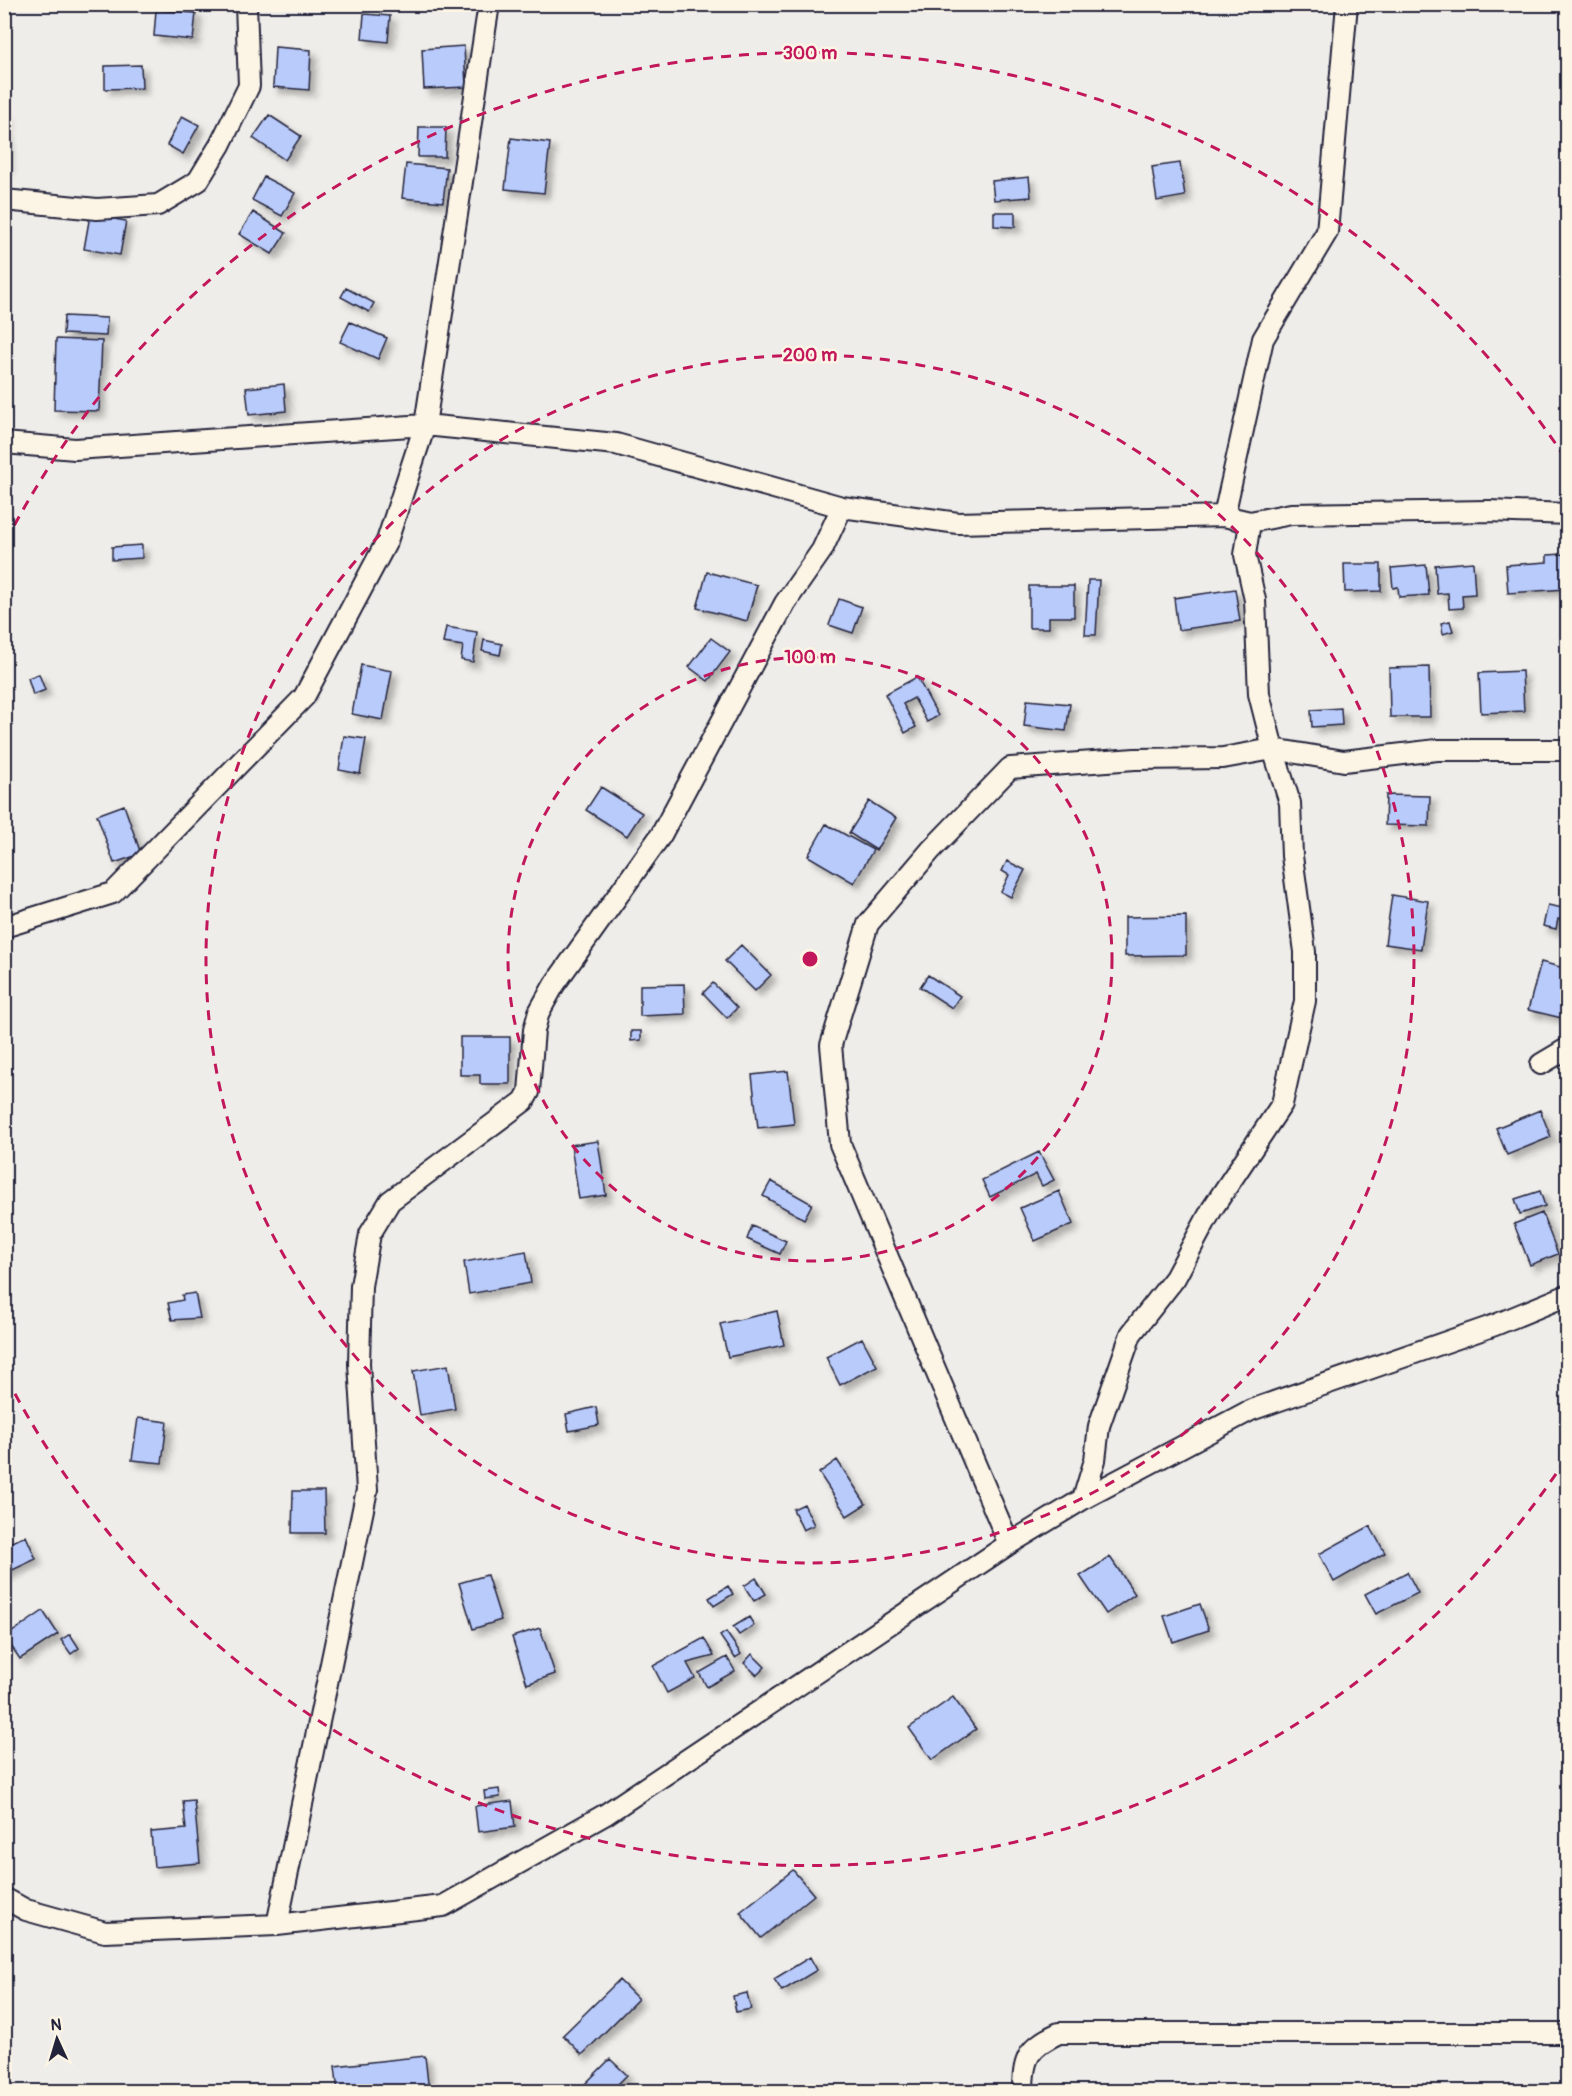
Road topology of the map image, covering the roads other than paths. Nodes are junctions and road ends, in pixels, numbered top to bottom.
1 (246, 4) edge
2 (489, 4) edge
3 (1347, 4) edge
4 (4, 200) edge
5 (425, 425) junction
6 (4, 443) edge
7 (842, 507) junction
8 (1568, 514) edge
9 (1224, 516) junction
10 (1250, 522) junction
11 (1273, 749) junction
12 (1568, 750) edge
13 (4, 927) edge
14 (1568, 1048) edge
15 (1540, 1064) dead end
16 (1568, 1294) edge
17 (1083, 1499) junction
18 (1009, 1544) junction
19 (4, 1898) edge
20 (277, 1925) junction
21 (1568, 2033) edge
22 (1023, 2091) edge

1 - 4 street
2 - 5 street
3 - 9 street
5 - 6 street
5 - 7 street
5 - 13 street
7 - 9 street
7 - 20 street
8 - 10 street
9 - 10 street
10 - 11 street
11 - 12 street
11 - 17 street
11 - 18 street
14 - 15 street
16 - 17 street
17 - 18 street
18 - 20 street
19 - 20 street
21 - 22 street

